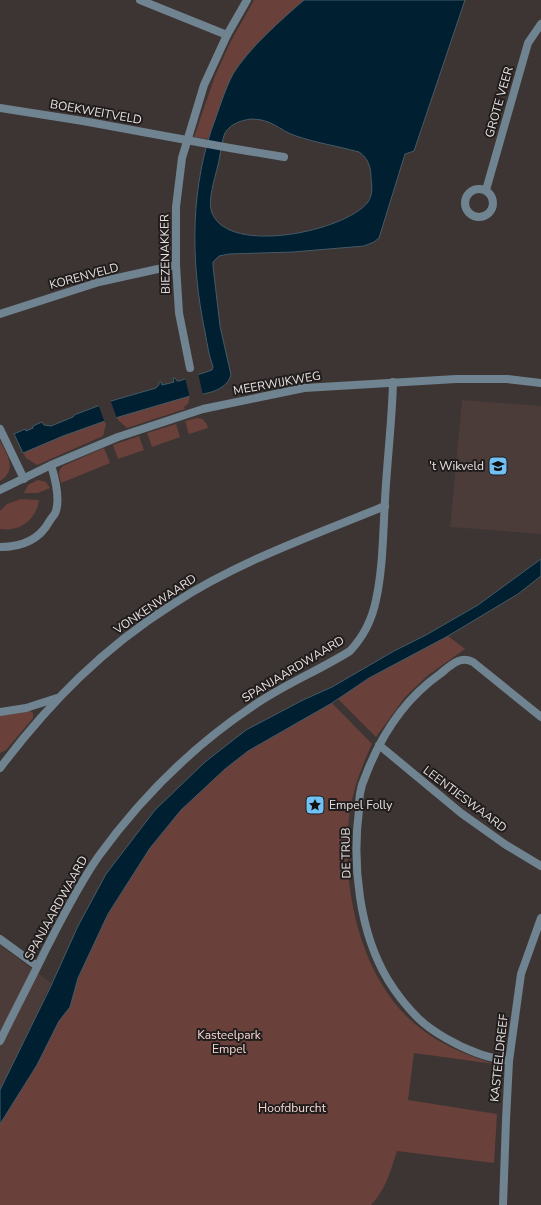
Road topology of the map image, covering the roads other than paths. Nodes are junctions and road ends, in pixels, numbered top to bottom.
1 (140, 0) edge
2 (247, 0) edge
3 (541, 24) edge
4 (227, 35) junction
5 (0, 108) edge
6 (187, 140) junction
7 (284, 157) dead end
8 (486, 190) dead end
9 (176, 265) junction
10 (0, 314) edge
11 (190, 368) dead end
12 (393, 382) junction
13 (541, 384) edge
14 (0, 429) edge
15 (51, 465) junction
16 (24, 479) junction
17 (0, 490) edge
18 (385, 506) junction
19 (0, 546) edge
20 (58, 698) junction
21 (0, 712) edge
22 (541, 717) edge
23 (379, 745) junction
24 (0, 767) edge
25 (541, 866) edge
26 (541, 918) edge
27 (0, 939) edge
28 (37, 966) junction
29 (0, 1041) edge
30 (509, 1061) junction
31 (503, 1205) edge

1 - 4 street
2 - 4 street, BIEZENAKKER
3 - 8 street, GROTE VEER
4 - 6 street, BIEZENAKKER
5 - 6 street, BOEKWEITVELD
6 - 7 street
6 - 9 street, BIEZENAKKER
9 - 10 street, KORENVELD
9 - 11 street, BIEZENAKKER
12 - 13 street, MEERWIJKWEG
12 - 15 street, MEERWIJKWEG
12 - 18 street, SPANJAARDWAARD
14 - 16 street
15 - 16 street, MEERWIJKWEG
15 - 19 street
16 - 17 street, MEERWIJKWEG
18 - 20 street, VONKENWAARD
18 - 28 street, SPANJAARDWAARD
20 - 21 street
20 - 24 street, VONKENWAARD
22 - 23 street, DE TRUB
23 - 25 street, LEENTJESWAARD
23 - 30 street, DE TRUB
26 - 30 street, KASTEELDREEF
27 - 28 street
28 - 29 street, SPANJAARDWAARD
30 - 31 street, KASTEELDREEF

